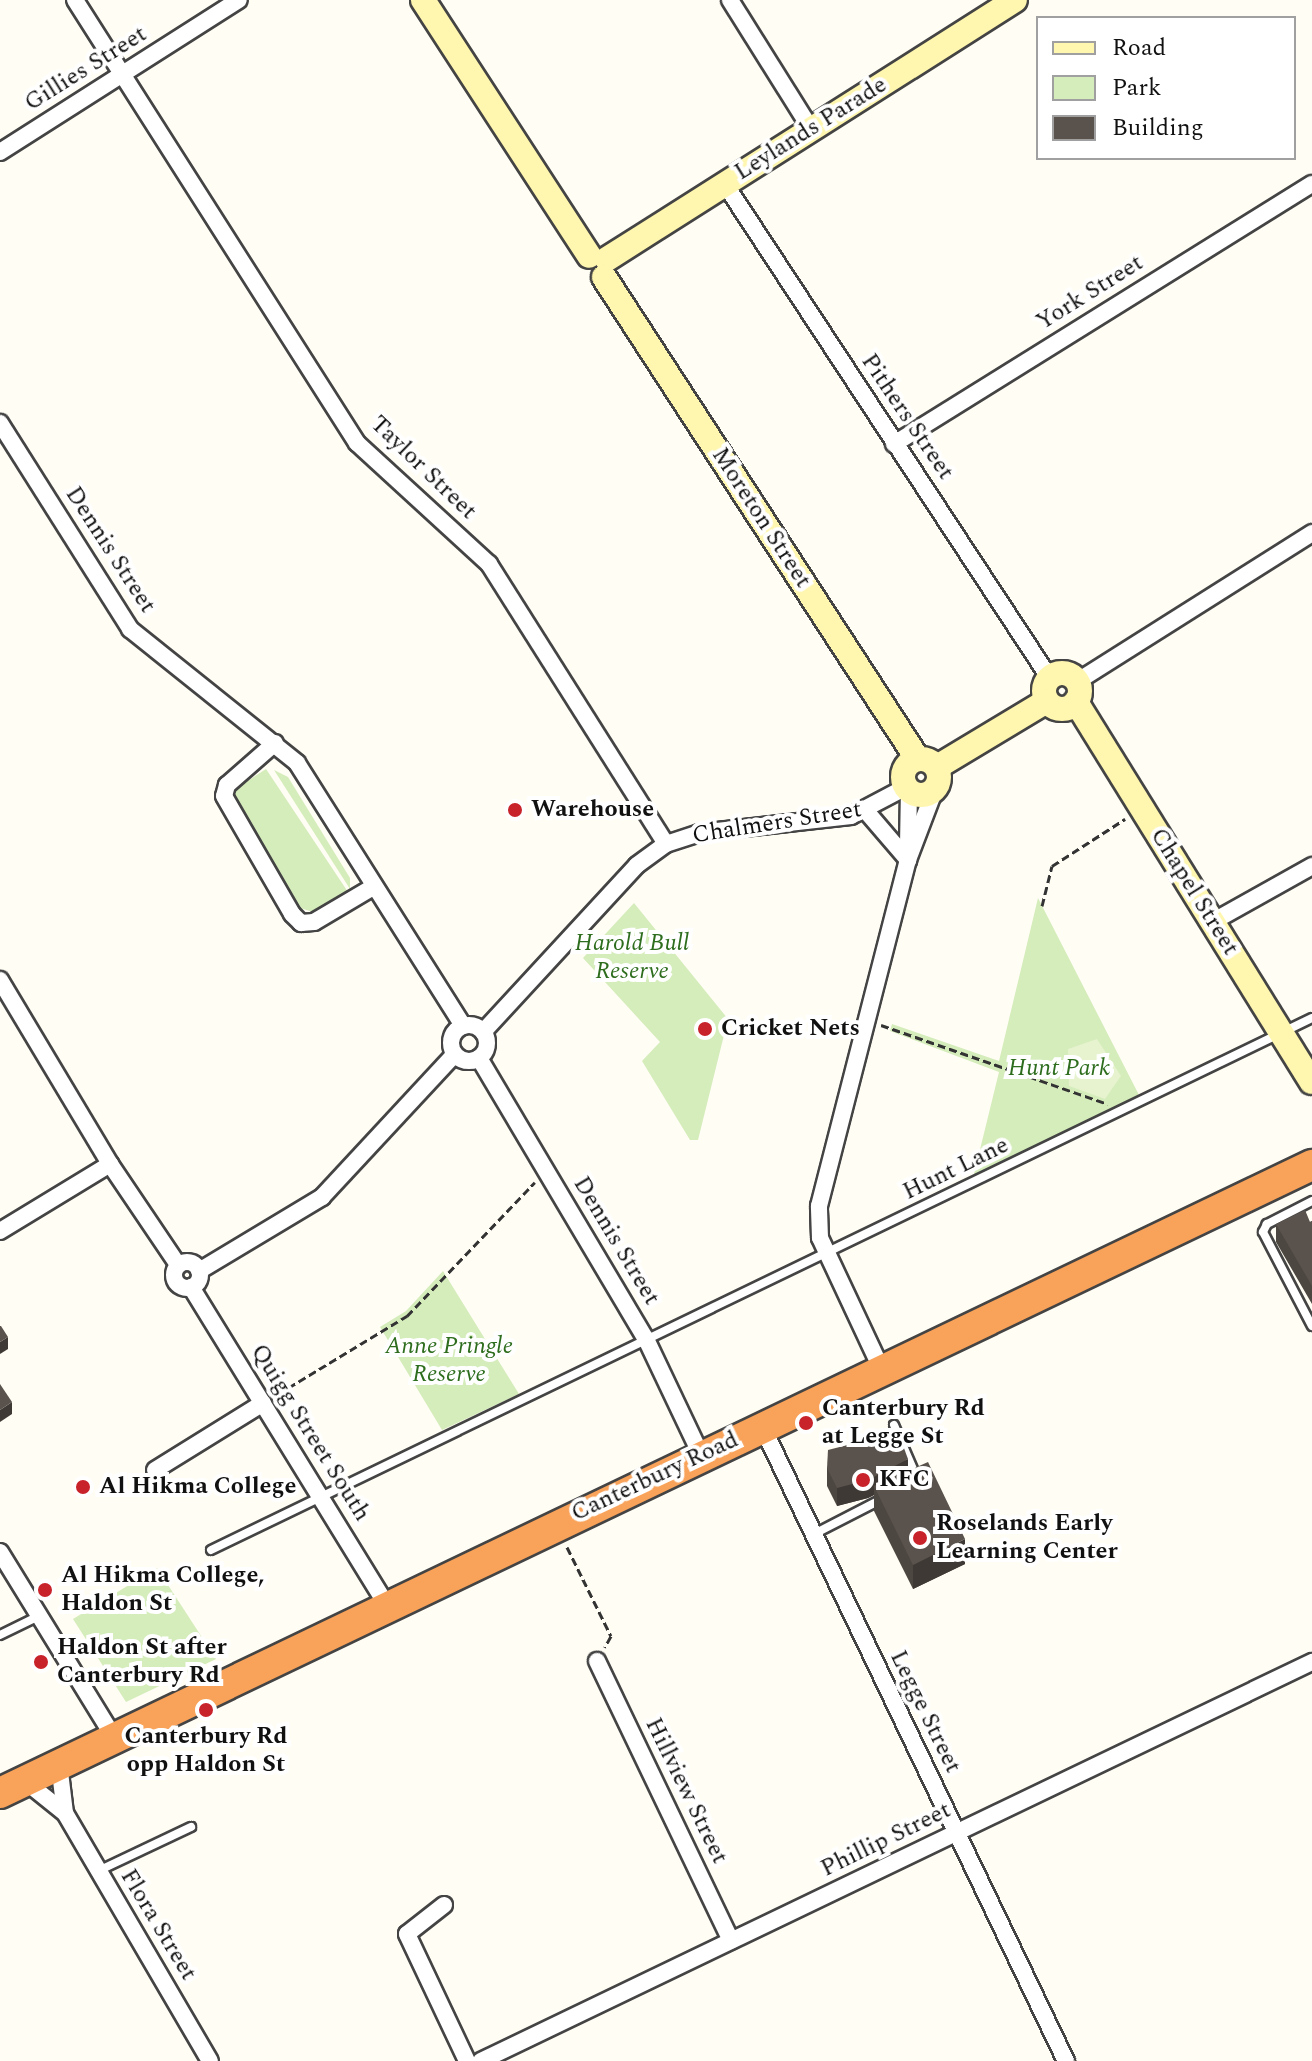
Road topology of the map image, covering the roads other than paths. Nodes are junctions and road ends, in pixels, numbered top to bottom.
1 (75, 0) edge
2 (239, 0) edge
3 (423, 0) edge
4 (730, 0) edge
5 (1015, 0) edge
6 (123, 74) junction
7 (811, 129) junction
8 (0, 152) edge
9 (725, 184) junction
10 (1312, 184) edge
11 (600, 264) junction
12 (0, 423) edge
13 (894, 444) junction
14 (1312, 533) edge
15 (1048, 689) junction
16 (1077, 692) junction
17 (275, 743) junction
18 (930, 772) junction
19 (907, 789) junction
20 (866, 811) junction
21 (666, 844) junction
22 (908, 860) junction
23 (1312, 866) edge
24 (373, 887) junction
25 (1212, 922) junction
26 (0, 980) edge
27 (1312, 1018) edge
28 (463, 1026) junction
29 (483, 1032) junction
30 (1282, 1034) junction
31 (454, 1055) junction
32 (479, 1058) junction
33 (1312, 1082) edge
34 (110, 1164) junction
35 (1312, 1165) edge
36 (1312, 1201) edge
37 (0, 1231) edge
38 (827, 1254) junction
39 (178, 1265) junction
40 (199, 1271) junction
41 (191, 1287) junction
42 (1312, 1326) edge
43 (646, 1339) junction
44 (881, 1368) junction
45 (263, 1403) junction
46 (894, 1425) dead end
47 (762, 1426) junction
48 (701, 1455) junction
49 (155, 1470) dead end
50 (911, 1485) edge
51 (891, 1494) edge
52 (319, 1495) junction
53 (813, 1534) junction
54 (211, 1550) dead end
55 (0, 1552) edge
56 (387, 1605) junction
57 (40, 1616) junction
58 (0, 1635) edge
59 (597, 1661) road end
60 (1311, 1667) edge
61 (114, 1737) junction
62 (59, 1764) junction
63 (13, 1787) edge
64 (65, 1813) junction
65 (191, 1827) dead end
66 (956, 1833) junction
67 (98, 1871) junction
68 (444, 1905) dead end
69 (731, 1941) junction
70 (210, 2061) edge
71 (467, 2061) edge
72 (481, 2061) edge
73 (1066, 2061) edge

1 - 6 street, Taylor Street
2 - 6 street, Gillies Street
3 - 11 street, Moreton Street
4 - 7 street
5 - 7 street, Leylands Parade
6 - 8 street, Gillies Street
6 - 21 street, Taylor Street
7 - 9 street, Leylands Parade
9 - 11 street, Leylands Parade
9 - 13 street, Pithers Street
10 - 13 street, York Street
11 - 18 street, Moreton Street
12 - 17 street, Dennis Street
13 - 15 street, Pithers Street
14 - 16 street
15 - 16 street
15 - 18 street
16 - 25 street, Chapel Street
17 - 24 street, Dennis Street
17 - 24 street
18 - 19 street
18 - 19 street
18 - 22 street
19 - 20 street, Chalmers Street
19 - 22 street
20 - 21 street, Chalmers Street
20 - 22 street
21 - 29 street, Chalmers Street
22 - 38 street
23 - 25 street
24 - 28 street, Dennis Street
25 - 30 street, Chapel Street
26 - 34 street
27 - 30 lane, Hunt Lane
28 - 29 street
28 - 31 street
29 - 32 street
30 - 33 street, Chapel Street
30 - 38 lane, Hunt Lane
31 - 32 street
31 - 40 street
32 - 43 street, Dennis Street
34 - 37 street
34 - 39 street
35 - 44 highway, Canterbury Road
36 - 42 lane
38 - 43 lane, Hunt Lane
38 - 44 street
39 - 40 street
39 - 41 street, Quigg Street South
40 - 41 street
41 - 45 street, Quigg Street South
43 - 48 street, Dennis Street
43 - 52 lane, Hunt Lane
44 - 47 highway, Canterbury Road
45 - 49 street
45 - 52 street, Quigg Street South
46 - 50 lane
47 - 48 highway, Canterbury Road
47 - 53 street, Legge Street
48 - 56 highway, Canterbury Road
51 - 53 lane
52 - 54 lane, Hunt Lane
52 - 56 street, Quigg Street South
53 - 66 street, Legge Street
55 - 57 street
56 - 61 highway, Canterbury Road
57 - 58 lane
57 - 61 street
59 - 69 street, Hillview Street
60 - 66 street, Phillip Street
61 - 62 highway, Canterbury Road
62 - 63 highway, Canterbury Road
62 - 64 street, Flora Street
63 - 64 street, Flora Street
64 - 67 street, Flora Street
65 - 67 lane
66 - 69 street, Phillip Street
66 - 73 street, Legge Street
67 - 70 street, Flora Street
68 - 71 street
69 - 72 street, Phillip Street

